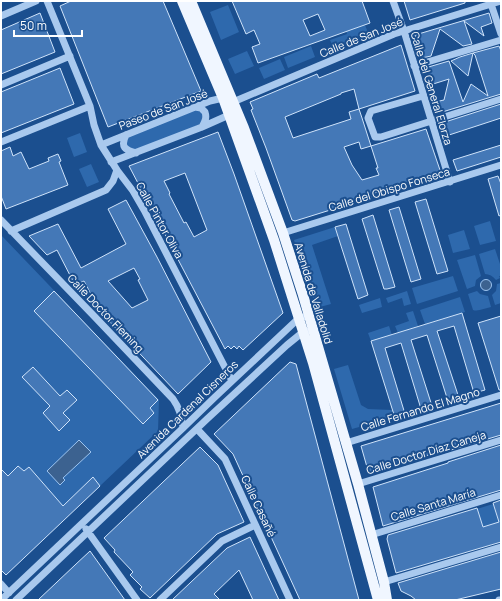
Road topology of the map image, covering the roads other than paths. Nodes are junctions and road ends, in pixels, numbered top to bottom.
1 (36, 1) edge
2 (47, 1) edge
3 (182, 1) edge
4 (191, 1) edge
5 (393, 1) edge
6 (501, 1) edge
7 (491, 3) edge
8 (1, 16) edge
9 (404, 30) junction
10 (501, 34) edge
11 (501, 40) edge
12 (70, 56) junction
13 (414, 66) junction
14 (1, 84) edge
15 (423, 96) junction
16 (223, 98) junction
17 (501, 99) edge
18 (233, 102) junction
19 (90, 106) junction
20 (195, 107) junction
21 (228, 115) junction
22 (431, 122) junction
23 (202, 127) junction
24 (126, 135) junction
25 (1, 142) edge
26 (101, 145) junction
27 (136, 153) junction
28 (111, 162) junction
29 (501, 165) edge
30 (117, 170) junction
31 (450, 182) junction
32 (1, 220) edge
33 (11, 231) junction
34 (283, 233) junction
35 (304, 317) junction
36 (308, 330) junction
37 (232, 381) junction
38 (501, 395) edge
39 (183, 428) junction
40 (197, 429) junction
41 (501, 440) edge
42 (346, 443) junction
43 (358, 484) junction
44 (501, 495) edge
45 (82, 524) junction
46 (255, 525) junction
47 (88, 531) junction
48 (371, 535) junction
49 (501, 547) edge
50 (384, 582) junction
51 (1, 584) edge
52 (9, 593) junction
53 (1, 600) edge
54 (16, 600) edge
55 (137, 600) edge
56 (160, 600) edge
57 (290, 600) edge
58 (378, 600) edge
59 (387, 600) edge

1 - 8 street
2 - 12 street, Calle Pintor Oliva
3 - 16 main road, Avenida de Valladolid
4 - 18 main road, Avenida de Valladolid
5 - 9 street, Calle del General Elorza
6 - 7 street, Calle de San José
7 - 9 street, Calle de San José
7 - 10 street
9 - 13 street, Calle del General Elorza
9 - 18 street, Calle de San José
11 - 13 street
12 - 14 street
12 - 19 street, Calle Pintor Oliva
13 - 15 street, Calle del General Elorza
15 - 22 street, Calle del General Elorza
15 - 22 street
16 - 18 street, Paseo de San José
16 - 20 street, Paseo de San José
16 - 21 main road, Avenida de Valladolid
17 - 22 street
18 - 21 street
18 - 34 main road, Avenida de Valladolid
19 - 25 street
19 - 26 street, Calle Pintor Oliva
20 - 23 street
20 - 24 street, Paseo de San José
21 - 23 street
21 - 35 main road, Avenida de Valladolid
22 - 31 street, Calle del General Elorza
23 - 27 street
24 - 26 street, Paseo de San José
24 - 27 street
26 - 28 street, Calle Pintor Oliva
27 - 28 street
28 - 30 street, Calle Pintor Oliva
29 - 31 street, Calle del Obispo Fonseca
30 - 33 street
30 - 37 street, Calle Pintor Oliva
31 - 34 street, Calle del Obispo Fonseca
32 - 33 street, Calle Doctor Fleming
33 - 39 street, Calle Doctor Fleming
34 - 35 main road, Avenida de Valladolid
35 - 36 main road, Avenida de Valladolid
35 - 37 street, Avenida Cardenal Cisneros
36 - 40 street, Avenida Cardenal Cisneros
36 - 42 main road, Avenida de Valladolid
36 - 58 main road, Avenida de Valladolid
37 - 39 street, Avenida Cardenal Cisneros
38 - 42 street, Calle Fernando El Magno
39 - 45 street, Avenida Cardenal Cisneros
40 - 46 street, Calle Casañé
40 - 47 street, Avenida Cardenal Cisneros
41 - 43 street, Calle Doctor Díaz Caneja
42 - 43 main road, Avenida de Valladolid
43 - 48 main road, Avenida de Valladolid
44 - 48 street, Calle Santa María
45 - 47 street
45 - 52 street, Avenida Cardenal Cisneros
46 - 56 street
46 - 57 street, Calle Casañé
47 - 54 street, Avenida Cardenal Cisneros
47 - 55 street
48 - 50 main road, Avenida de Valladolid
49 - 50 street
50 - 59 main road, Avenida de Valladolid
51 - 52 street
52 - 53 street, Avenida Cardenal Cisneros

